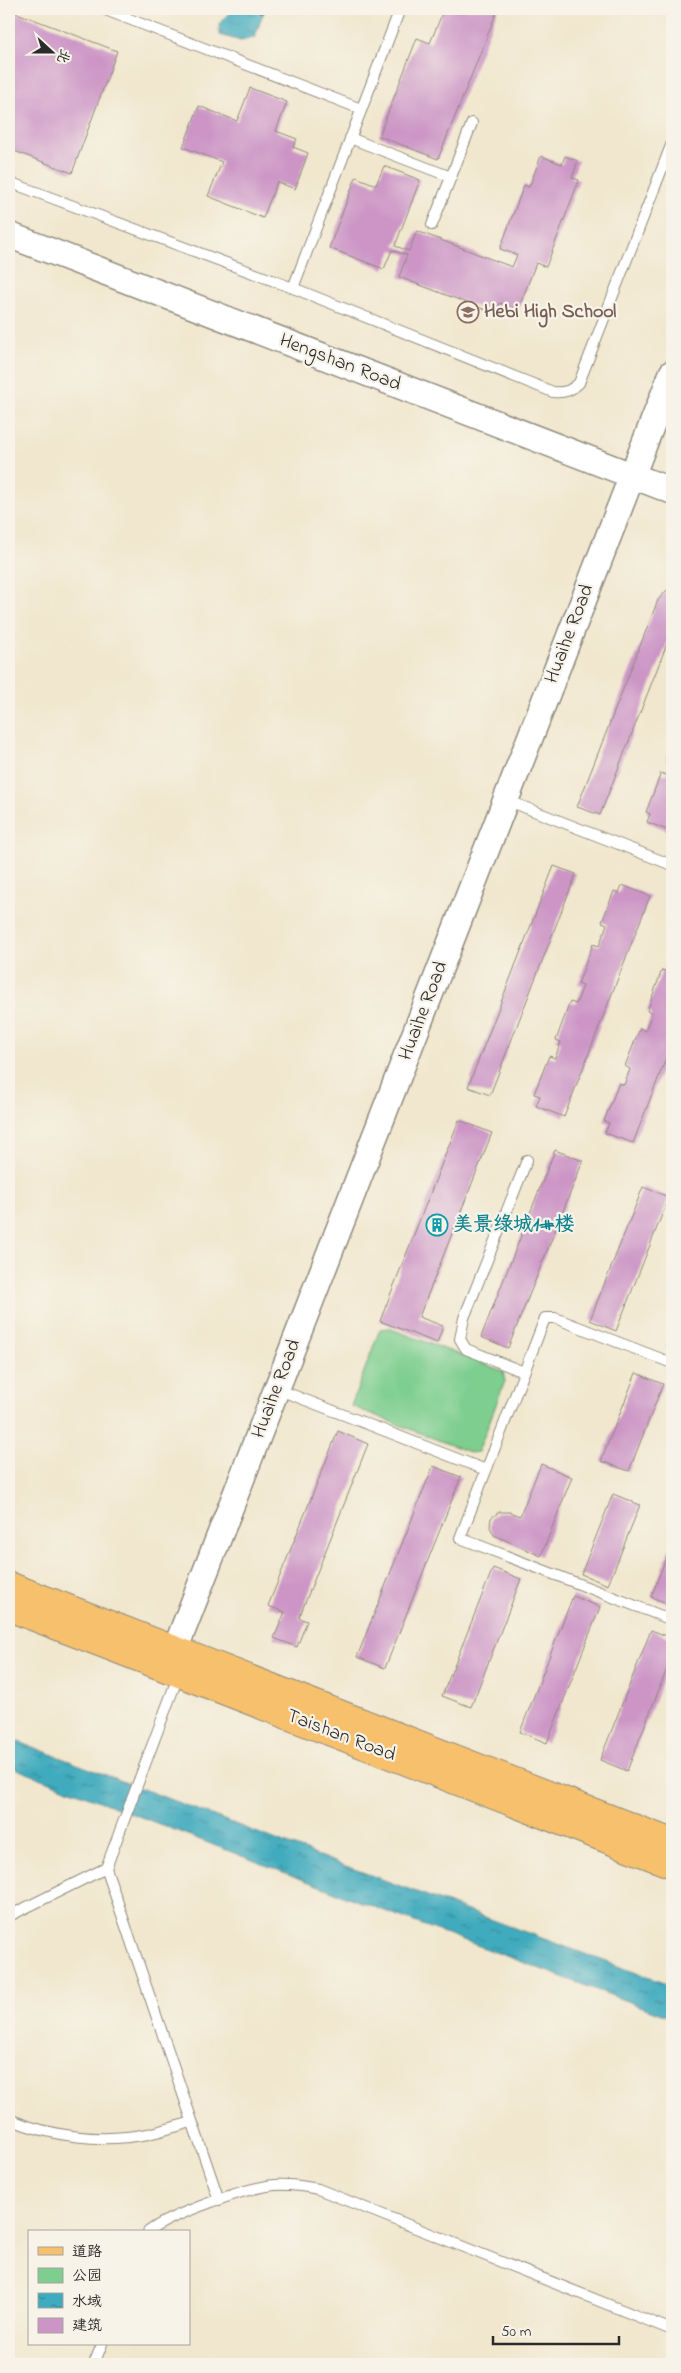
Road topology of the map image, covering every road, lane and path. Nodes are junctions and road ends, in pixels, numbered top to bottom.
1 (103, 9) edge
2 (252, 9) edge
3 (400, 9) edge
4 (267, 14) dead end
5 (362, 109) junction
6 (472, 123) dead end
7 (350, 138) junction
8 (672, 143) edge
9 (451, 177) junction
10 (9, 182) edge
11 (432, 225) dead end
12 (9, 235) edge
13 (9, 253) edge
14 (292, 288) junction
15 (672, 372) edge
16 (629, 483) junction
17 (672, 491) edge
18 (672, 508) edge
19 (506, 800) junction
20 (672, 865) edge
21 (527, 1160) dead end
22 (672, 1363) edge
23 (524, 1372) junction
24 (277, 1389) junction
25 (486, 1470) junction
26 (9, 1586) edge
27 (9, 1607) edge
28 (672, 1620) edge
29 (177, 1662) junction
30 (672, 1843) edge
31 (672, 1864) edge
32 (106, 1868) junction
33 (9, 1916) edge
34 (9, 2119) edge
35 (192, 2122) junction
36 (219, 2200) junction
37 (151, 2230) edge
38 (672, 2330) edge
39 (101, 2346) edge
40 (94, 2364) edge

1 - 5 lane
2 - 4 path
3 - 5 lane
5 - 7 lane
6 - 9 lane
7 - 9 lane
7 - 14 lane
8 - 14 lane
9 - 11 lane
10 - 14 lane
12 - 16 street, Hengshan Road
13 - 16 street, Hengshan Road
15 - 16 street, Huaihe Road
16 - 17 street, Hengshan Road
16 - 18 street, Hengshan Road
16 - 19 street, Huaihe Road
19 - 20 lane
19 - 24 street, Huaihe Road
21 - 23 lane
22 - 23 lane
23 - 25 lane
24 - 25 lane
24 - 29 street, Huaihe Road
25 - 28 lane
26 - 29 main road, Taishan Road
27 - 29 main road, Taishan Road
29 - 30 main road, Taishan Road
29 - 31 main road, Taishan Road
29 - 32 lane
32 - 33 lane
32 - 35 lane
34 - 35 lane
35 - 36 lane
36 - 37 lane
36 - 38 lane
39 - 40 lane

